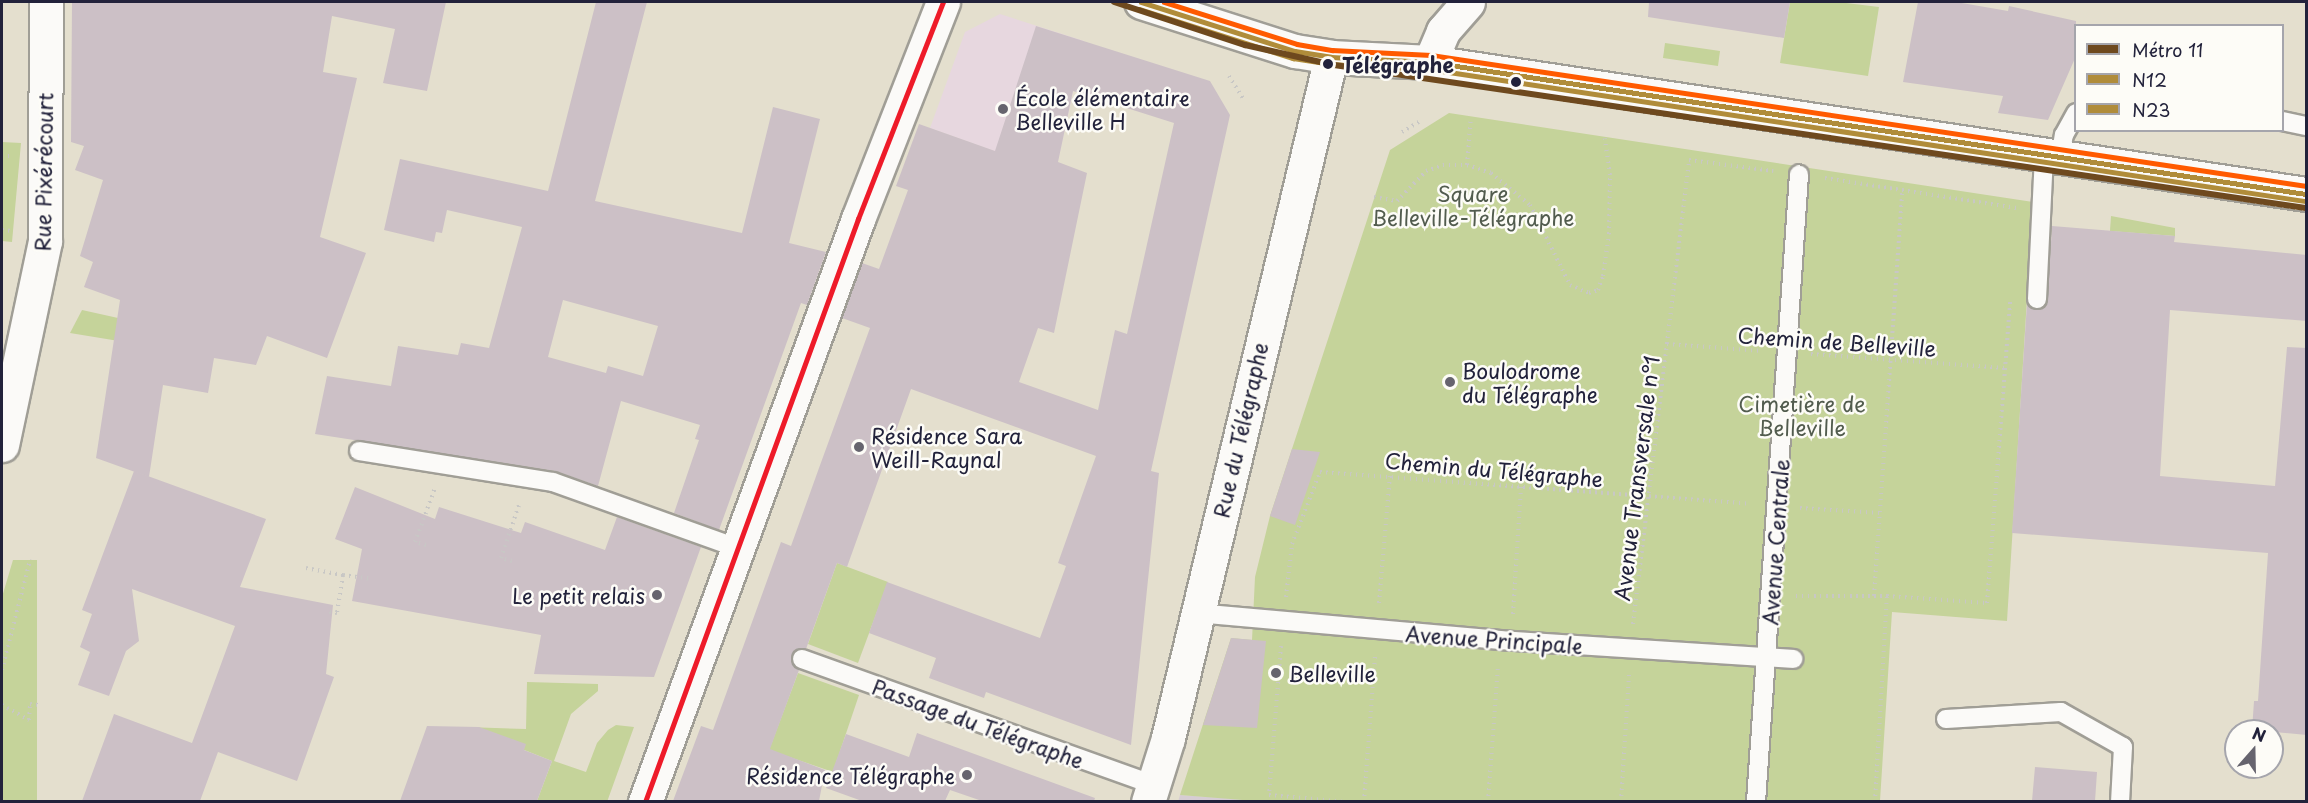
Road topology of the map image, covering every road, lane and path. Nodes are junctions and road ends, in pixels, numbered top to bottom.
1 (46, 2) edge
2 (943, 2) edge
3 (1141, 2) edge
4 (1468, 2) edge
5 (1331, 57) junction
6 (1430, 62) junction
7 (1230, 76) dead end
8 (1243, 98) dead end
9 (2074, 116) edge
10 (1471, 117) dead end
11 (1422, 120) dead end
12 (2284, 121) edge
13 (2307, 126) edge
14 (1402, 132) dead end
15 (1605, 138) dead end
16 (2052, 157) junction
17 (1467, 165) junction
18 (1799, 174) junction
19 (1902, 190) junction
20 (2307, 194) edge
21 (1374, 197) dead end
22 (2016, 219) dead end
23 (2010, 299) dead end
24 (2037, 299) dead end
25 (1667, 344) junction
26 (1789, 352) junction
27 (1889, 361) junction
28 (2005, 368) junction
29 (2, 443) edge
30 (359, 451) dead end
31 (1521, 486) junction
32 (435, 488) dead end
33 (1647, 497) junction
34 (521, 499) dead end
35 (1776, 506) junction
36 (1880, 513) junction
37 (426, 545) dead end
38 (740, 549) junction
39 (30, 560) dead end
40 (512, 561) dead end
41 (306, 568) dead end
42 (343, 575) junction
43 (372, 579) dead end
44 (1771, 596) junction
45 (1874, 596) junction
46 (1887, 596) junction
47 (326, 611) dead end
48 (1197, 613) junction
49 (1283, 621) junction
50 (1506, 640) junction
51 (1631, 649) junction
52 (1767, 657) junction
53 (802, 659) dead end
54 (1792, 659) dead end
55 (2, 670) edge
56 (2, 705) edge
57 (38, 705) dead end
58 (1946, 720) dead end
59 (1151, 793) edge
60 (645, 801) edge
61 (1347, 801) edge
62 (1488, 801) edge
63 (1621, 801) edge
64 (1756, 801) edge
65 (1875, 801) edge
66 (2120, 801) edge

1 - 29 street, Rue Pixérécourt
2 - 38 street
3 - 5 street
4 - 6 street
5 - 6 street
5 - 48 street, Rue du Télégraphe
6 - 16 street
7 - 8 path
9 - 16 lane
10 - 17 path
11 - 14 path
12 - 13 lane
15 - 17 path
16 - 20 street
16 - 24 lane
17 - 21 path
18 - 19 path
18 - 25 path, Avenue Transversale n°1
18 - 26 lane, Avenue Centrale
19 - 22 path
19 - 27 path
23 - 28 path
25 - 26 path, Chemin de Belleville
25 - 33 path, Avenue Transversale n°1
26 - 27 path, Chemin de Belleville
26 - 35 lane, Avenue Centrale
27 - 28 path, Chemin de Belleville
27 - 36 path
28 - 46 path
30 - 38 lane
31 - 33 path, Chemin du Télégraphe
31 - 49 path, Chemin du Télégraphe
31 - 50 path
32 - 37 path
33 - 35 path, Chemin du Télégraphe
33 - 51 path, Avenue Transversale n°1
34 - 40 path
35 - 36 path, Chemin du Télégraphe
35 - 44 lane, Avenue Centrale
36 - 45 path
38 - 60 street
39 - 55 path
41 - 42 path
42 - 43 path
42 - 47 path
44 - 45 path
44 - 52 lane, Avenue Centrale
45 - 46 path
46 - 65 path
48 - 49 lane, Avenue Principale
48 - 59 street, Rue du Télégraphe
49 - 50 lane, Avenue Principale
49 - 61 path
50 - 51 lane, Avenue Principale
50 - 62 path
51 - 52 lane, Avenue Principale
51 - 63 path, Avenue Transversale n°1
52 - 54 lane, Avenue Principale
52 - 64 lane, Avenue Centrale
53 - 59 lane, Passage du Télégraphe
56 - 57 path
58 - 66 lane

